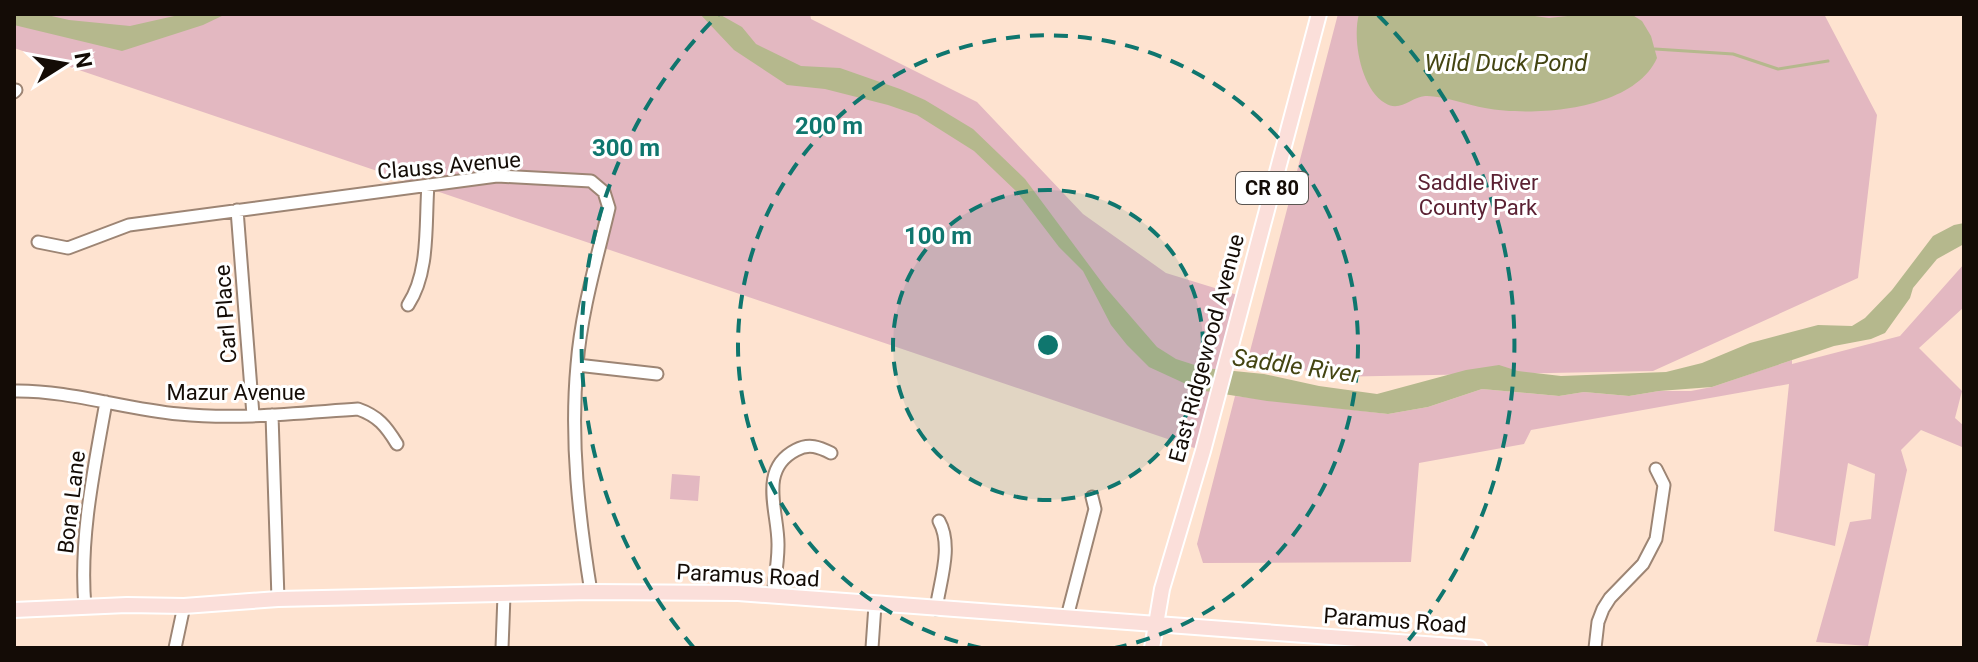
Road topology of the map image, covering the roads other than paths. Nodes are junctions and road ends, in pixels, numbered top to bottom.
1 (1319, 14) edge
2 (428, 185) junction
3 (237, 210) junction
4 (38, 242) dead end
5 (408, 305) dead end
6 (577, 365) junction
7 (657, 374) dead end
8 (14, 391) edge
9 (106, 402) junction
10 (253, 415) junction
11 (272, 415) junction
12 (397, 444) dead end
13 (831, 453) dead end
14 (1656, 469) dead end
15 (1092, 497) dead end
16 (939, 521) dead end
17 (591, 592) junction
18 (504, 595) junction
19 (773, 595) junction
20 (278, 599) junction
21 (875, 605) junction
22 (184, 606) junction
23 (85, 607) junction
24 (936, 609) junction
25 (14, 610) edge
26 (1067, 617) junction
27 (1156, 622) junction
28 (1338, 644) edge
29 (175, 648) edge
30 (502, 648) edge
31 (872, 648) edge
32 (1152, 648) edge
33 (1479, 648) edge
34 (1595, 648) edge

1 - 27 main road, East Ridgewood Avenue / CR 80
2 - 3 street, Clauss Avenue
2 - 5 street
2 - 6 street, Clauss Avenue
3 - 4 street, Clauss Avenue
3 - 10 street, Carl Place
6 - 7 street
6 - 17 street, Clauss Avenue
8 - 9 street, Mazur Avenue
9 - 10 street, Mazur Avenue
9 - 23 street, Bona Lane
10 - 11 street, Mazur Avenue
11 - 12 street, Mazur Avenue
11 - 20 street
13 - 19 street
14 - 34 street
15 - 26 street
16 - 24 street
17 - 18 main road, Paramus Road
17 - 19 main road, Paramus Road
18 - 20 main road, Paramus Road
18 - 30 street
19 - 21 main road, Paramus Road
20 - 22 main road, Paramus Road
21 - 24 main road, Paramus Road
21 - 31 street
22 - 23 main road, Paramus Road
22 - 29 street
23 - 25 main road, Paramus Road
24 - 26 main road, Paramus Road
26 - 27 main road, Paramus Road
27 - 28 main road, Paramus Road
27 - 32 main road, East Ridgewood Avenue / CR 80
28 - 33 main road, Paramus Road

